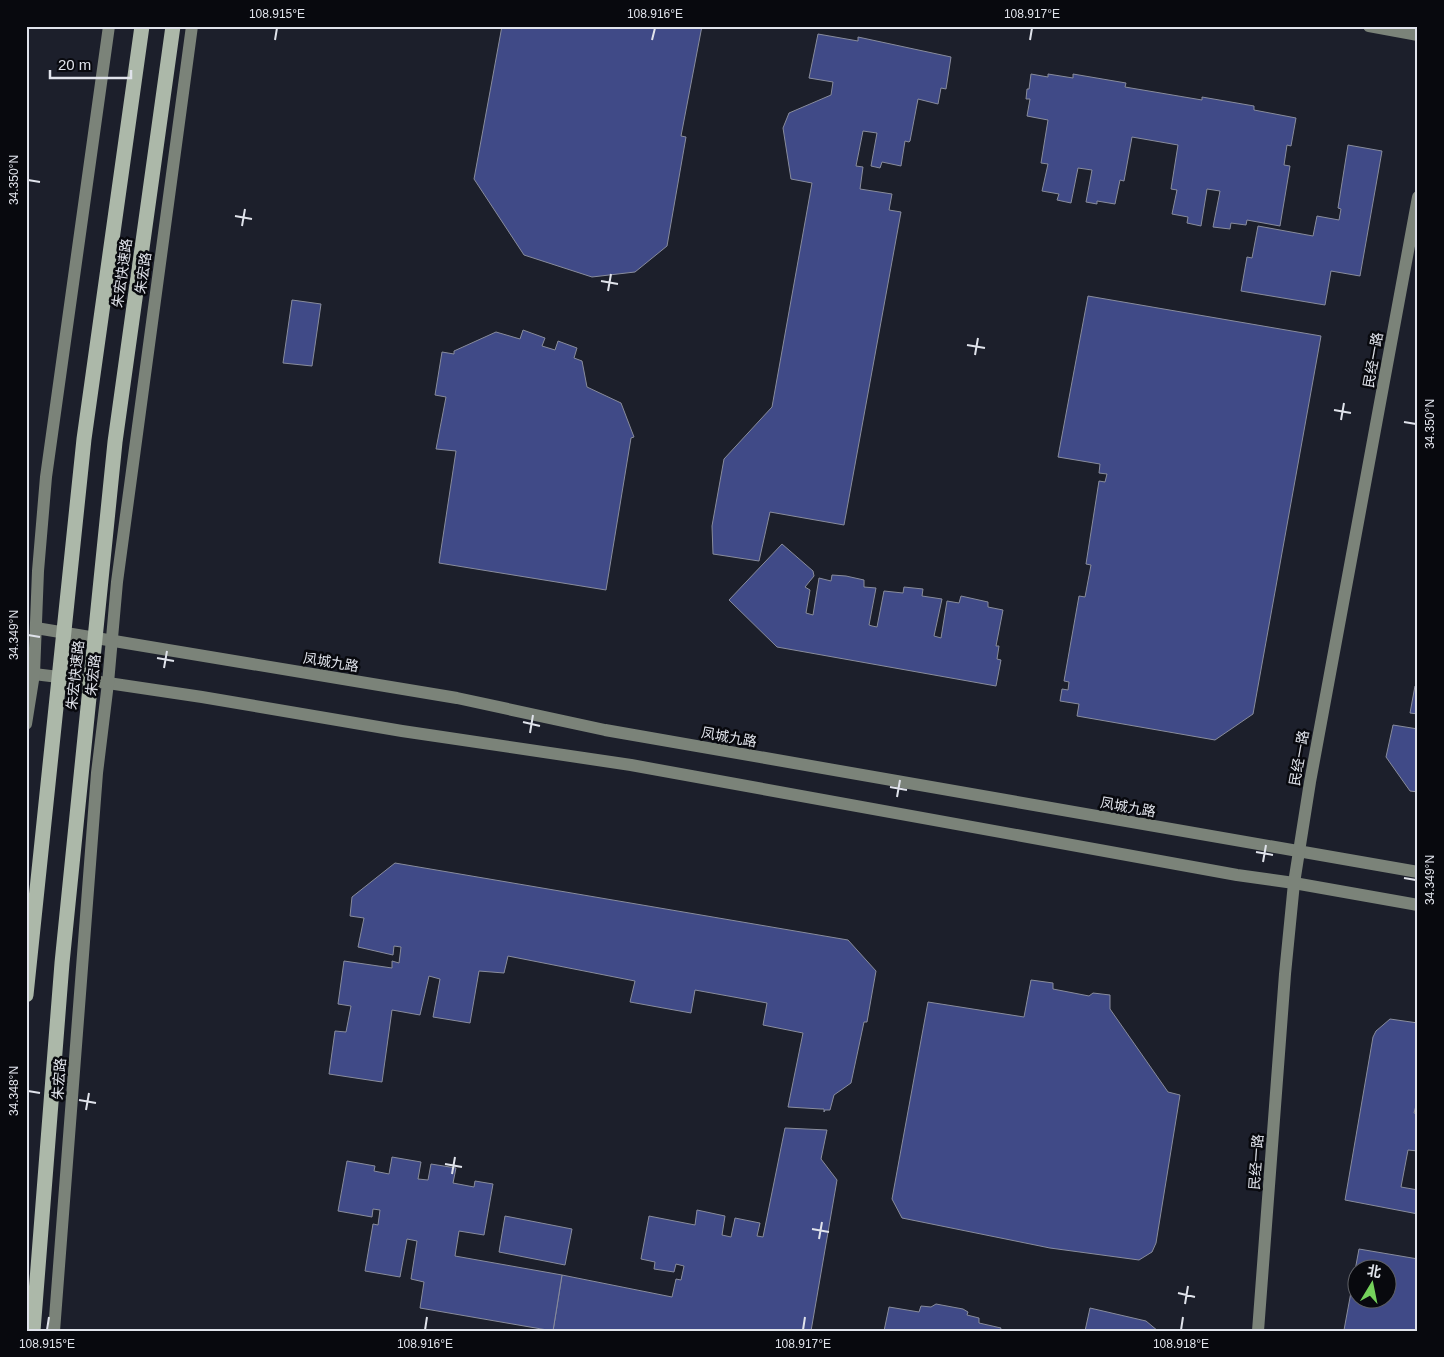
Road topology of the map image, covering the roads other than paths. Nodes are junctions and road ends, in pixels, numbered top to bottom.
1 (109, 26) edge
2 (142, 26) edge
3 (173, 26) edge
4 (192, 26) edge
5 (1369, 26) edge
6 (1418, 35) edge
7 (1418, 197) edge
8 (36, 628) junction
9 (112, 641) junction
10 (34, 674) junction
11 (108, 683) junction
12 (26, 724) edge
13 (1299, 852) junction
14 (1418, 872) edge
15 (1294, 883) junction
16 (1418, 905) edge
17 (26, 995) edge
18 (33, 1331) edge
19 (54, 1331) edge
20 (1258, 1331) edge

1 - 8 street
2 - 17 highway, 朱宏快速路, bridge
3 - 18 highway, 朱宏快速路, bridge
4 - 9 street, 朱宏路
5 - 6 street
7 - 13 street, 民经一路
8 - 9 street, 凤城九路
8 - 10 street
9 - 11 street, 朱宏路
9 - 13 street, 凤城九路
10 - 11 street
10 - 12 street
11 - 15 street
11 - 19 street, 朱宏路
13 - 14 street, 凤城九路
13 - 15 street, 民经一路
15 - 16 street
15 - 20 street, 民经一路

